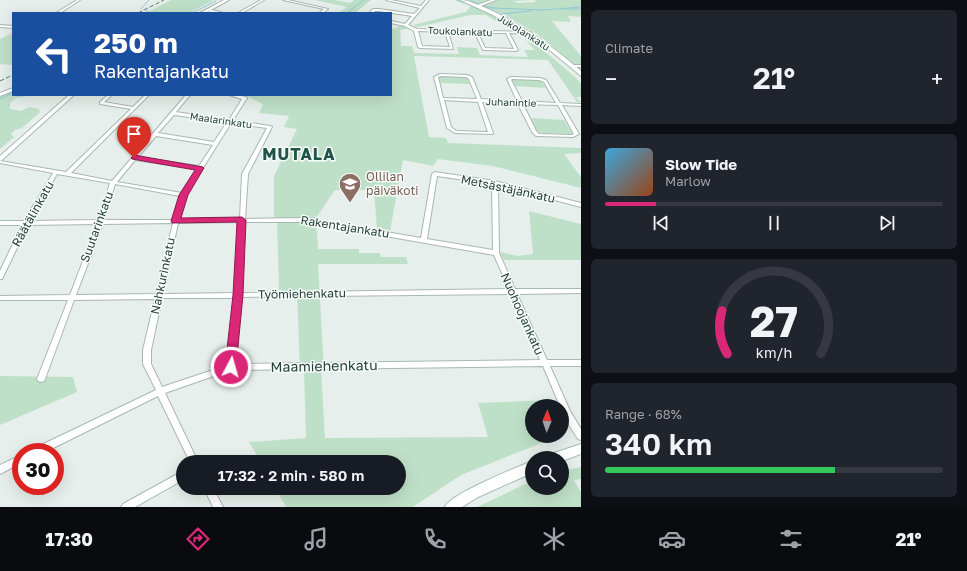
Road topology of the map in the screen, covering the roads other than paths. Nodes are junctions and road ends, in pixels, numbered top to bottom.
1 (79, 0) edge
2 (227, 0) edge
3 (263, 0) edge
4 (284, 0) edge
5 (387, 0) edge
6 (428, 0) edge
7 (462, 0) edge
8 (494, 0) edge
9 (477, 6) junction
10 (421, 7) junction
11 (207, 10) junction
12 (60, 12) edge
13 (204, 12) edge
14 (216, 12) edge
15 (242, 12) edge
16 (322, 12) edge
17 (372, 12) edge
18 (414, 15) junction
19 (392, 22) edge
20 (406, 25) junction
21 (0, 26) edge
22 (12, 26) edge
23 (415, 29) junction
24 (446, 31) junction
25 (476, 32) junction
26 (507, 33) junction
27 (530, 33) junction
28 (573, 66) junction
29 (581, 66) edge
30 (581, 74) edge
31 (12, 89) edge
32 (0, 95) edge
33 (71, 96) edge
34 (109, 96) edge
35 (146, 96) edge
36 (187, 96) edge
37 (235, 96) edge
38 (442, 99) junction
39 (479, 101) junction
40 (519, 102) junction
41 (558, 104) junction
42 (581, 105) edge
43 (134, 108) junction
44 (172, 114) junction
45 (230, 122) junction
46 (155, 134) junction
47 (216, 144) junction
48 (134, 158) junction
49 (0, 159) edge
50 (0, 162) edge
51 (200, 168) junction
52 (56, 172) junction
53 (67, 174) junction
54 (113, 183) junction
55 (495, 183) junction
56 (184, 195) junction
57 (581, 205) edge
58 (242, 220) junction
59 (175, 221) junction
60 (0, 223) edge
61 (26, 223) junction
62 (100, 223) junction
63 (424, 240) junction
64 (496, 253) junction
65 (0, 277) edge
66 (581, 291) edge
67 (513, 292) junction
68 (238, 295) junction
69 (159, 296) junction
70 (71, 297) junction
71 (0, 298) edge
72 (581, 363) edge
73 (544, 364) junction
74 (231, 367) junction
75 (41, 379) dead end
76 (161, 391) junction
77 (581, 436) edge
78 (54, 443) edge
79 (581, 449) edge
80 (569, 453) edge
81 (191, 455) edge
82 (12, 464) edge
83 (525, 469) edge
84 (0, 470) edge
85 (176, 479) edge
86 (212, 495) edge
87 (126, 507) edge
88 (218, 507) edge
89 (451, 507) edge

1 - 12 street
2 - 11 street
3 - 15 street
4 - 16 street
5 - 10 street
6 - 10 street
7 - 9 main road, Jukolankatu
8 - 9 street
9 - 27 main road, Jukolankatu
10 - 18 street
11 - 13 street
11 - 14 street
17 - 18 street
18 - 20 street
19 - 20 street, Toukolankatu
20 - 23 street, Toukolankatu
21 - 22 street
23 - 24 street, Toukolankatu
23 - 24 street
24 - 25 street, Toukolankatu
25 - 26 street, Toukolankatu
25 - 26 street
26 - 27 street, Toukolankatu
27 - 28 main road, Jukolankatu
28 - 29 street
28 - 30 main road, Jukolankatu
31 - 32 street
33 - 49 street
34 - 43 street
35 - 43 street
36 - 44 street, Suutarinkatu
37 - 45 street, Nahkurinkatu
38 - 39 street, Juhanintie
38 - 39 street
38 - 39 street
39 - 40 street, Juhanintie
40 - 41 street, Juhanintie
40 - 41 street
40 - 41 street
41 - 42 street, Juhanintie
43 - 53 street
44 - 45 street, Maalarinkatu
44 - 46 street, Suutarinkatu
45 - 47 street, Nahkurinkatu
45 - 58 street, Maalarinkatu
46 - 47 street
46 - 48 street, Suutarinkatu
47 - 51 street, Nahkurinkatu
48 - 51 street
48 - 54 street, Suutarinkatu
50 - 52 street
51 - 56 street, Nahkurinkatu
52 - 53 street
52 - 61 street, Räätälinkatu
53 - 54 street
54 - 56 street
54 - 62 street, Suutarinkatu
55 - 57 street, Metsästäjänkatu
55 - 63 street, Metsästäjänkatu
55 - 64 street, Nuohoojankatu
56 - 59 street, Nahkurinkatu
58 - 59 street, Rakentajankatu
58 - 63 street, Rakentajankatu
58 - 68 street
59 - 62 street, Rakentajankatu
59 - 69 street, Nahkurinkatu
60 - 61 street, Rakentajankatu
61 - 62 street, Rakentajankatu
61 - 65 street, Räätälinkatu
62 - 70 street, Suutarinkatu
63 - 64 street, Rakentajankatu
64 - 67 street, Nuohoojankatu
66 - 67 street, Työmiehenkatu
67 - 68 street, Työmiehenkatu
67 - 73 street, Nuohoojankatu
68 - 69 street, Työmiehenkatu
68 - 74 street
69 - 70 street, Työmiehenkatu
69 - 76 street, Nahkurinkatu
70 - 71 street, Työmiehenkatu
70 - 75 street, Suutarinkatu
72 - 73 street, Maamiehenkatu
73 - 74 street, Maamiehenkatu
73 - 77 street, Nuohoojankatu
74 - 76 street, Maamiehenkatu
76 - 78 street, Maamiehenkatu
76 - 81 street, Nahkurinkatu
79 - 80 main road
82 - 84 street
83 - 89 main road
85 - 87 street
86 - 88 street

